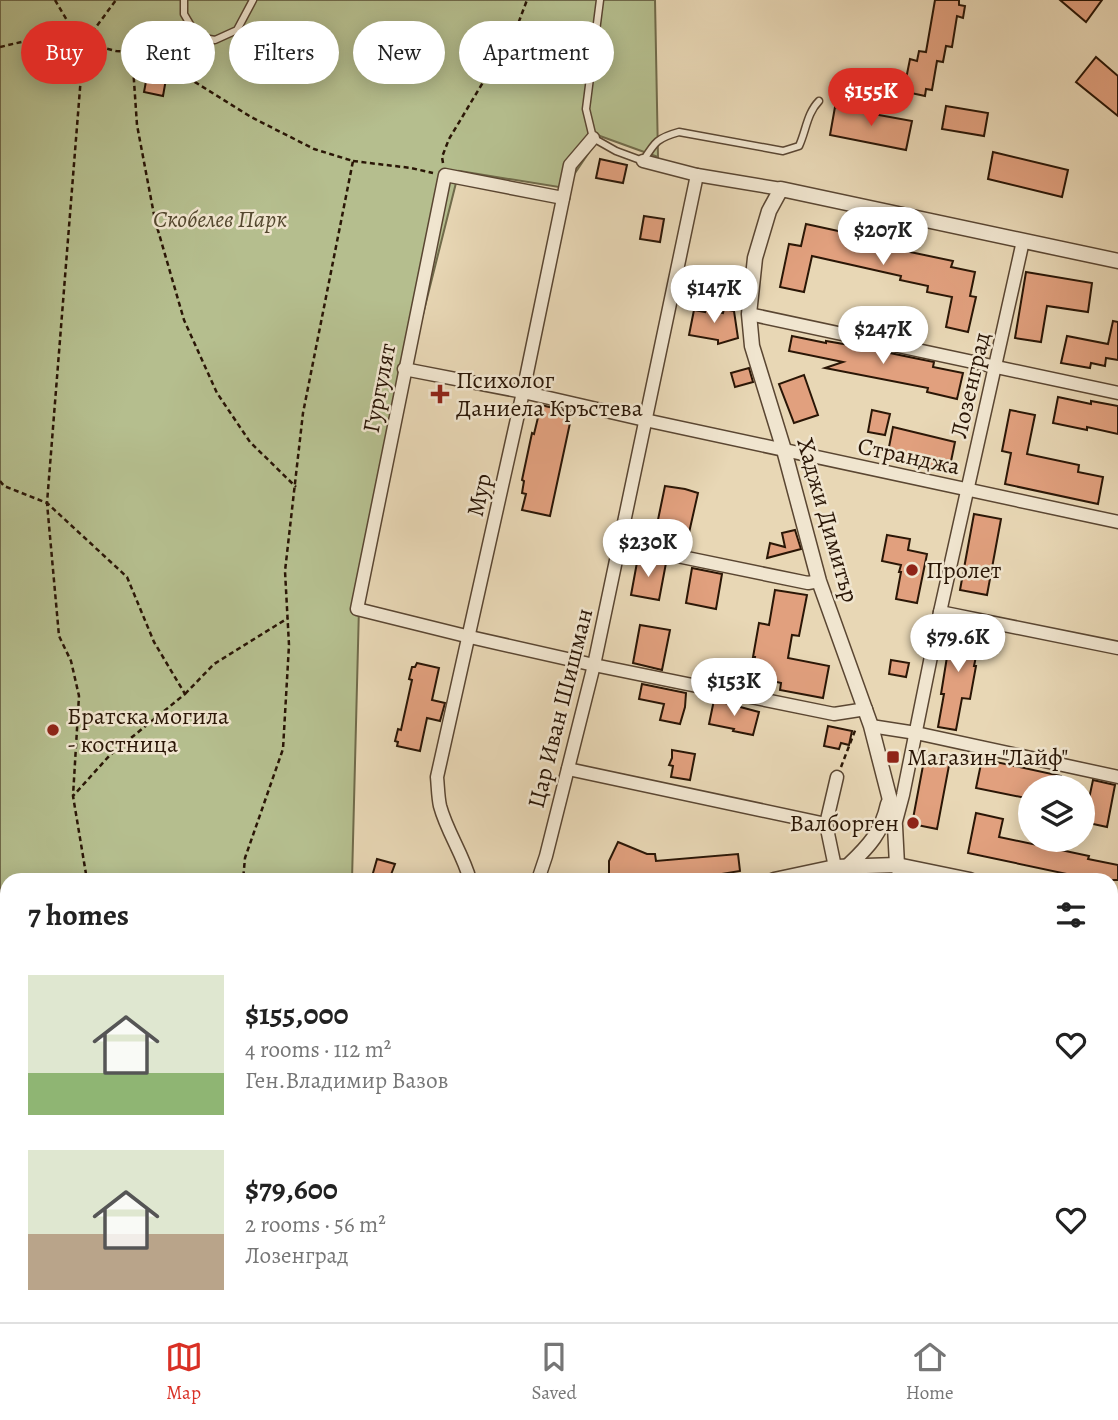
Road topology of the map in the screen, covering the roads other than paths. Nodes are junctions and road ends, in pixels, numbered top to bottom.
1 (184, 0) edge
2 (253, 0) edge
3 (600, 0) edge
4 (819, 101) dead end
5 (593, 138) junction
6 (643, 161) junction
7 (697, 175) junction
8 (781, 189) junction
9 (563, 198) junction
10 (1023, 241) junction
11 (1118, 261) edge
12 (749, 314) junction
13 (995, 368) junction
14 (404, 369) junction
15 (523, 392) junction
16 (1118, 393) edge
17 (645, 420) junction
18 (784, 450) junction
19 (968, 490) junction
20 (1118, 522) edge
21 (619, 544) junction
22 (819, 580) junction
23 (940, 612) junction
24 (470, 637) junction
25 (1118, 649) edge
26 (594, 665) junction
27 (864, 709) junction
28 (871, 726) junction
29 (916, 733) junction
30 (568, 769) junction
31 (837, 777) road end
32 (1118, 777) edge
33 (889, 796) junction
34 (825, 824) junction
35 (895, 826) junction
36 (897, 865) junction
37 (842, 866) junction
38 (468, 873) edge
39 (540, 873) edge
40 (808, 873) edge
41 (894, 873) edge
42 (900, 873) edge
43 (936, 873) edge

1 - 2 lane
3 - 5 lane
4 - 6 lane
5 - 6 lane
5 - 9 street, Мур
6 - 7 street
7 - 8 street
7 - 17 street, Цар Иван Шишман
8 - 10 street
8 - 12 street, Хаджи Димитър
9 - 14 street, Гургулят
9 - 15 street, Мур
10 - 11 street
10 - 13 street, Лозенград
12 - 13 street
12 - 18 street, Хаджи Димитър
13 - 16 street
13 - 19 street, Лозенград
14 - 15 street, Странджа
14 - 24 street, Гургулят
15 - 17 street, Странджа
15 - 24 street, Мур
17 - 18 street, Странджа
17 - 21 street, Цар Иван Шишман
18 - 19 street, Странджа
18 - 22 street, Хаджи Димитър
19 - 20 street, Странджа
19 - 23 street, Лозенград
21 - 22 street
21 - 26 street, Цар Иван Шишман
22 - 27 street, Хаджи Димитър
23 - 25 street
23 - 29 street, Лозенград
24 - 26 street
24 - 38 street, Мур
26 - 27 street
26 - 30 street, Цар Иван Шишман
27 - 28 street, Хаджи Димитър
28 - 29 street
28 - 33 street, Хаджи Димитър
29 - 32 street
29 - 35 street, Лозенград
30 - 34 street
30 - 39 street, Цар Иван Шишман
31 - 34 street
33 - 35 street, Хаджи Димитър
33 - 37 street
34 - 37 street
35 - 36 street, Хаджи Димитър
36 - 37 street
36 - 41 street, Хаджи Димитър
36 - 42 street, Хаджи Димитър
36 - 43 street
37 - 40 street

